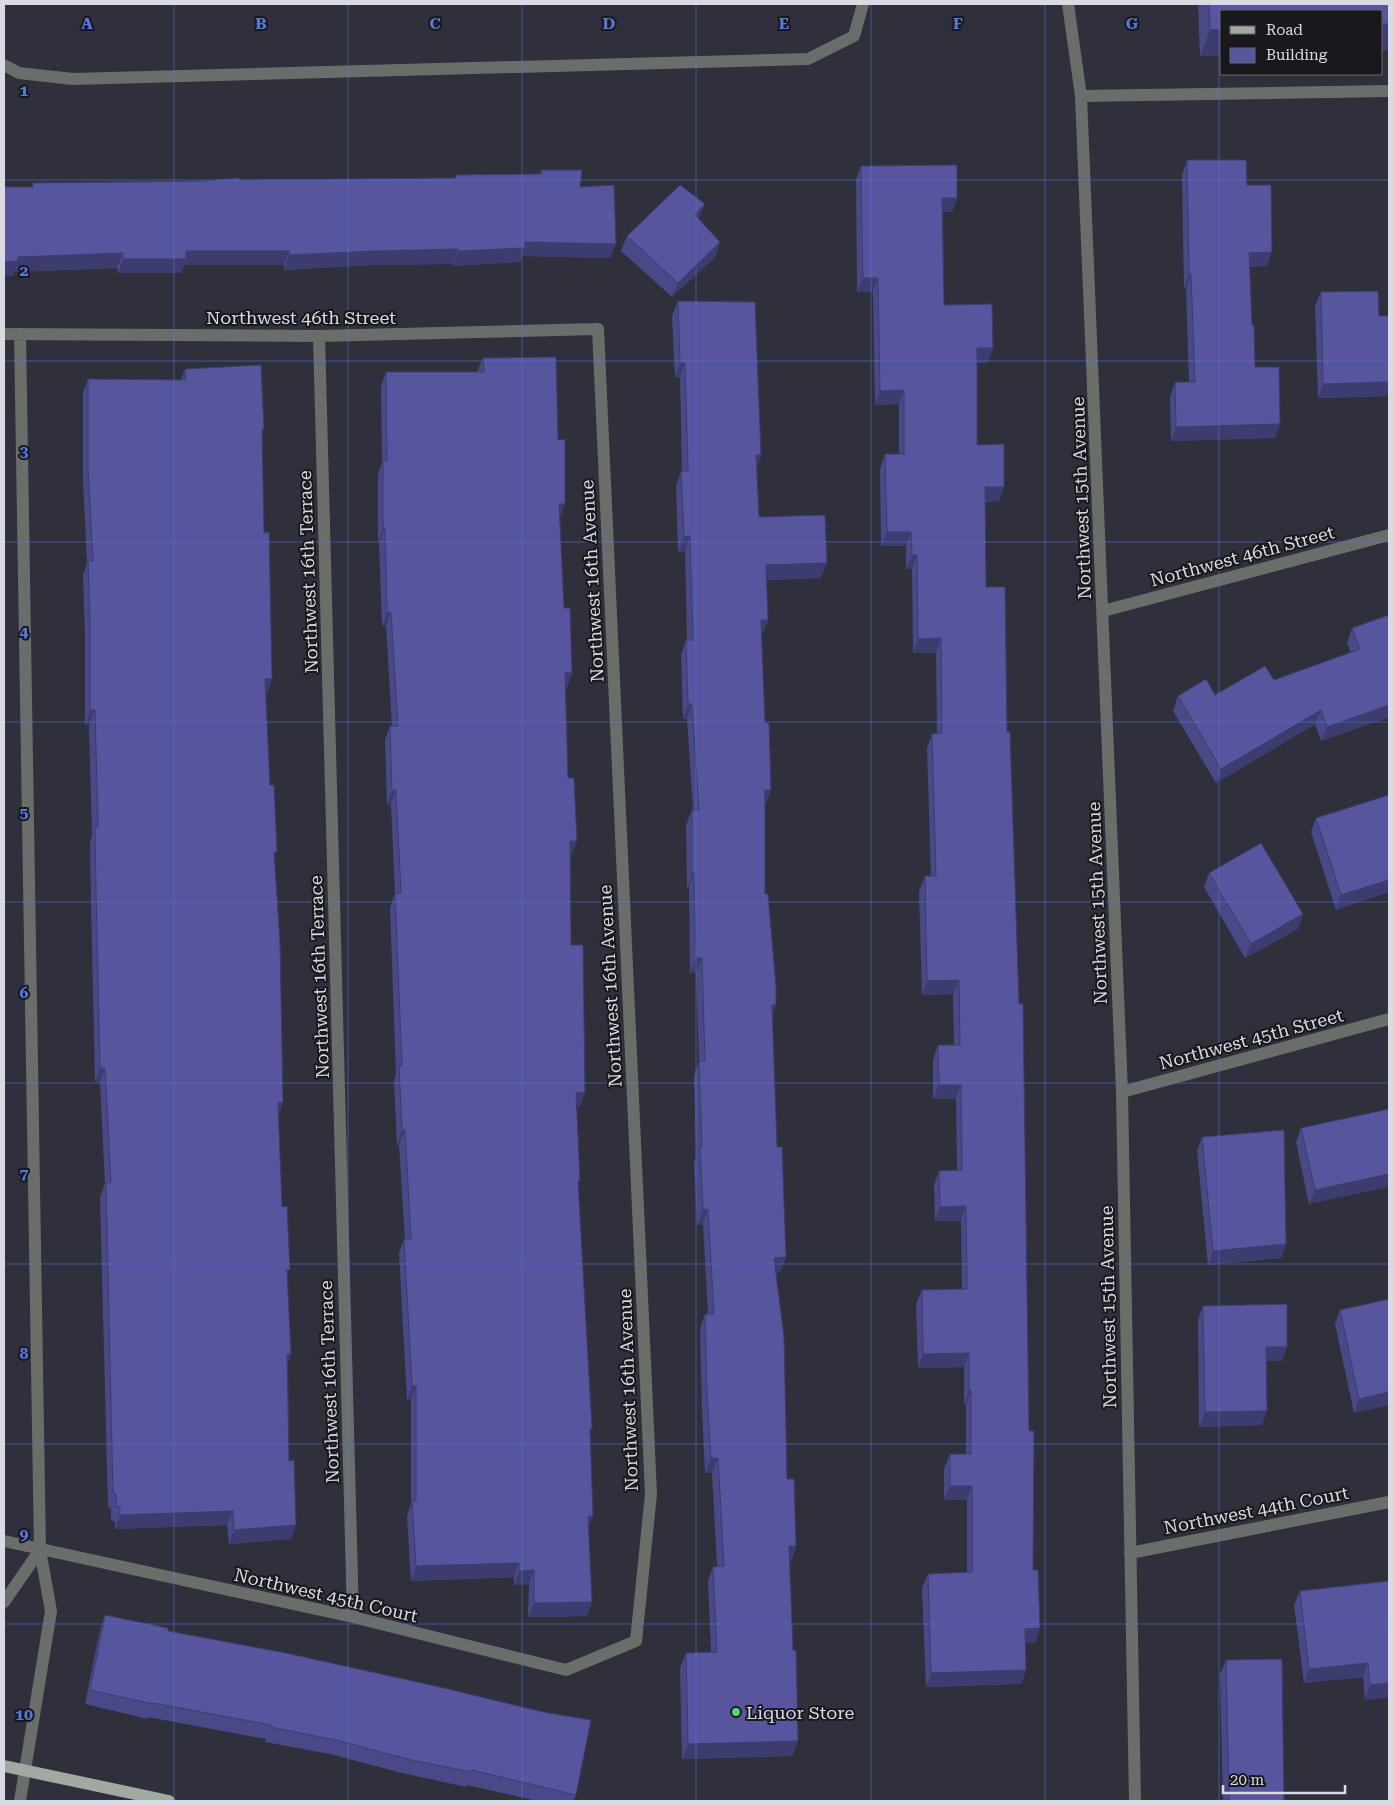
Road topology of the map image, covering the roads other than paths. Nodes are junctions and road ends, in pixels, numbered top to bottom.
1 (863, 4) edge
2 (1068, 4) edge
3 (4, 65) edge
4 (1389, 91) edge
5 (1081, 96) junction
6 (598, 329) joint
7 (4, 334) edge
8 (20, 334) junction
9 (319, 336) junction
10 (1389, 535) edge
11 (1103, 611) junction
12 (1389, 1019) edge
13 (1122, 1092) junction
14 (1389, 1502) edge
15 (4, 1542) edge
16 (40, 1550) junction
17 (1130, 1553) junction
18 (4, 1602) edge
19 (353, 1618) junction
20 (636, 1640) joint
21 (4, 1766) edge
22 (25, 1770) junction
23 (20, 1801) edge
24 (170, 1801) edge
25 (1135, 1801) edge

1 - 3 street
2 - 5 street, Northwest 15th Avenue
4 - 5 street
5 - 11 street, Northwest 15th Avenue
6 - 9 street, Northwest 46th Street
6 - 20 street, Northwest 16th Avenue
7 - 8 street, Northwest 46th Street
8 - 9 street, Northwest 46th Street
8 - 16 street
9 - 19 street, Northwest 16th Terrace
10 - 11 street, Northwest 46th Street
11 - 13 street, Northwest 15th Avenue
12 - 13 street, Northwest 45th Street
13 - 17 street, Northwest 15th Avenue
14 - 17 street, Northwest 44th Court
15 - 16 street, Northwest 45th Court
16 - 18 street
16 - 19 street, Northwest 45th Court
16 - 22 street
17 - 25 street, Northwest 15th Avenue
19 - 20 street, Northwest 45th Court
21 - 22 main road
22 - 23 street
22 - 24 main road

